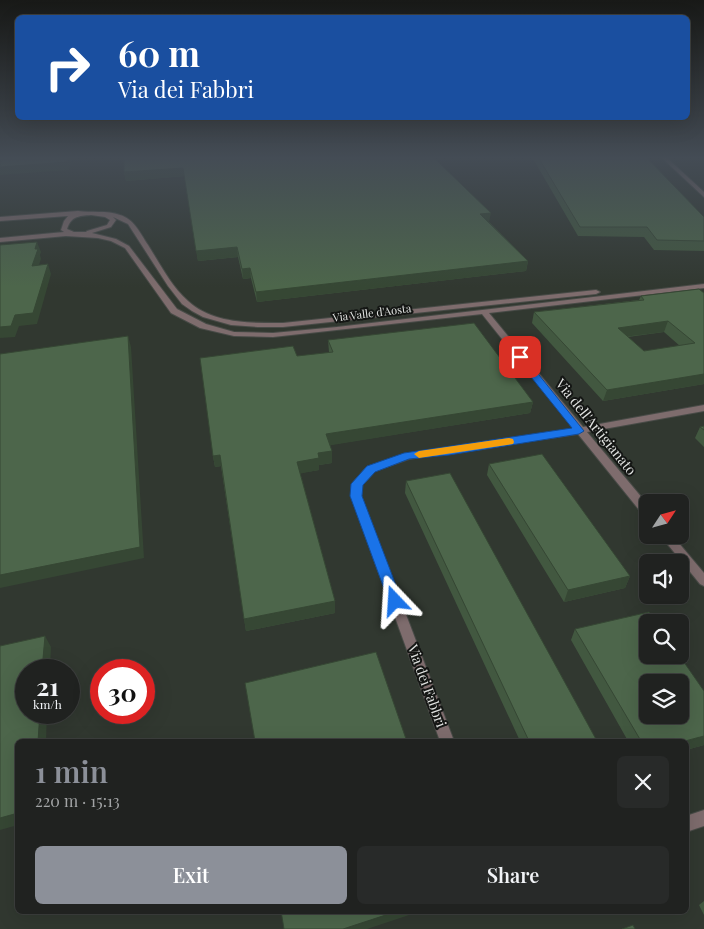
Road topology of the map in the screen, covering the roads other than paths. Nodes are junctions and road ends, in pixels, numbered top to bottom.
1 (78, 213) junction
2 (107, 215) junction
3 (0, 219) edge
4 (81, 234) junction
5 (0, 240) edge
6 (704, 280) edge
7 (704, 286) edge
8 (484, 312) junction
9 (704, 408) edge
10 (579, 431) junction
11 (639, 502) edge
12 (673, 544) edge
13 (704, 581) edge
14 (447, 739) edge
15 (704, 818) edge
16 (689, 823) edge

1 - 2 street, Via Valle d'Aosta
1 - 3 street, Via Valle d'Aosta
1 - 4 street
2 - 4 street, Via Valle d'Aosta
2 - 6 street, Via Valle d'Aosta
4 - 5 street, Via Valle d'Aosta
4 - 8 street, Via Valle d'Aosta
7 - 8 street, Via Valle d'Aosta
8 - 10 street, Via dell'Artigianato
9 - 10 street, Via dei Fabbri
10 - 11 street, Via dell'Artigianato
10 - 14 street, Via dei Fabbri
12 - 13 street
15 - 16 street

